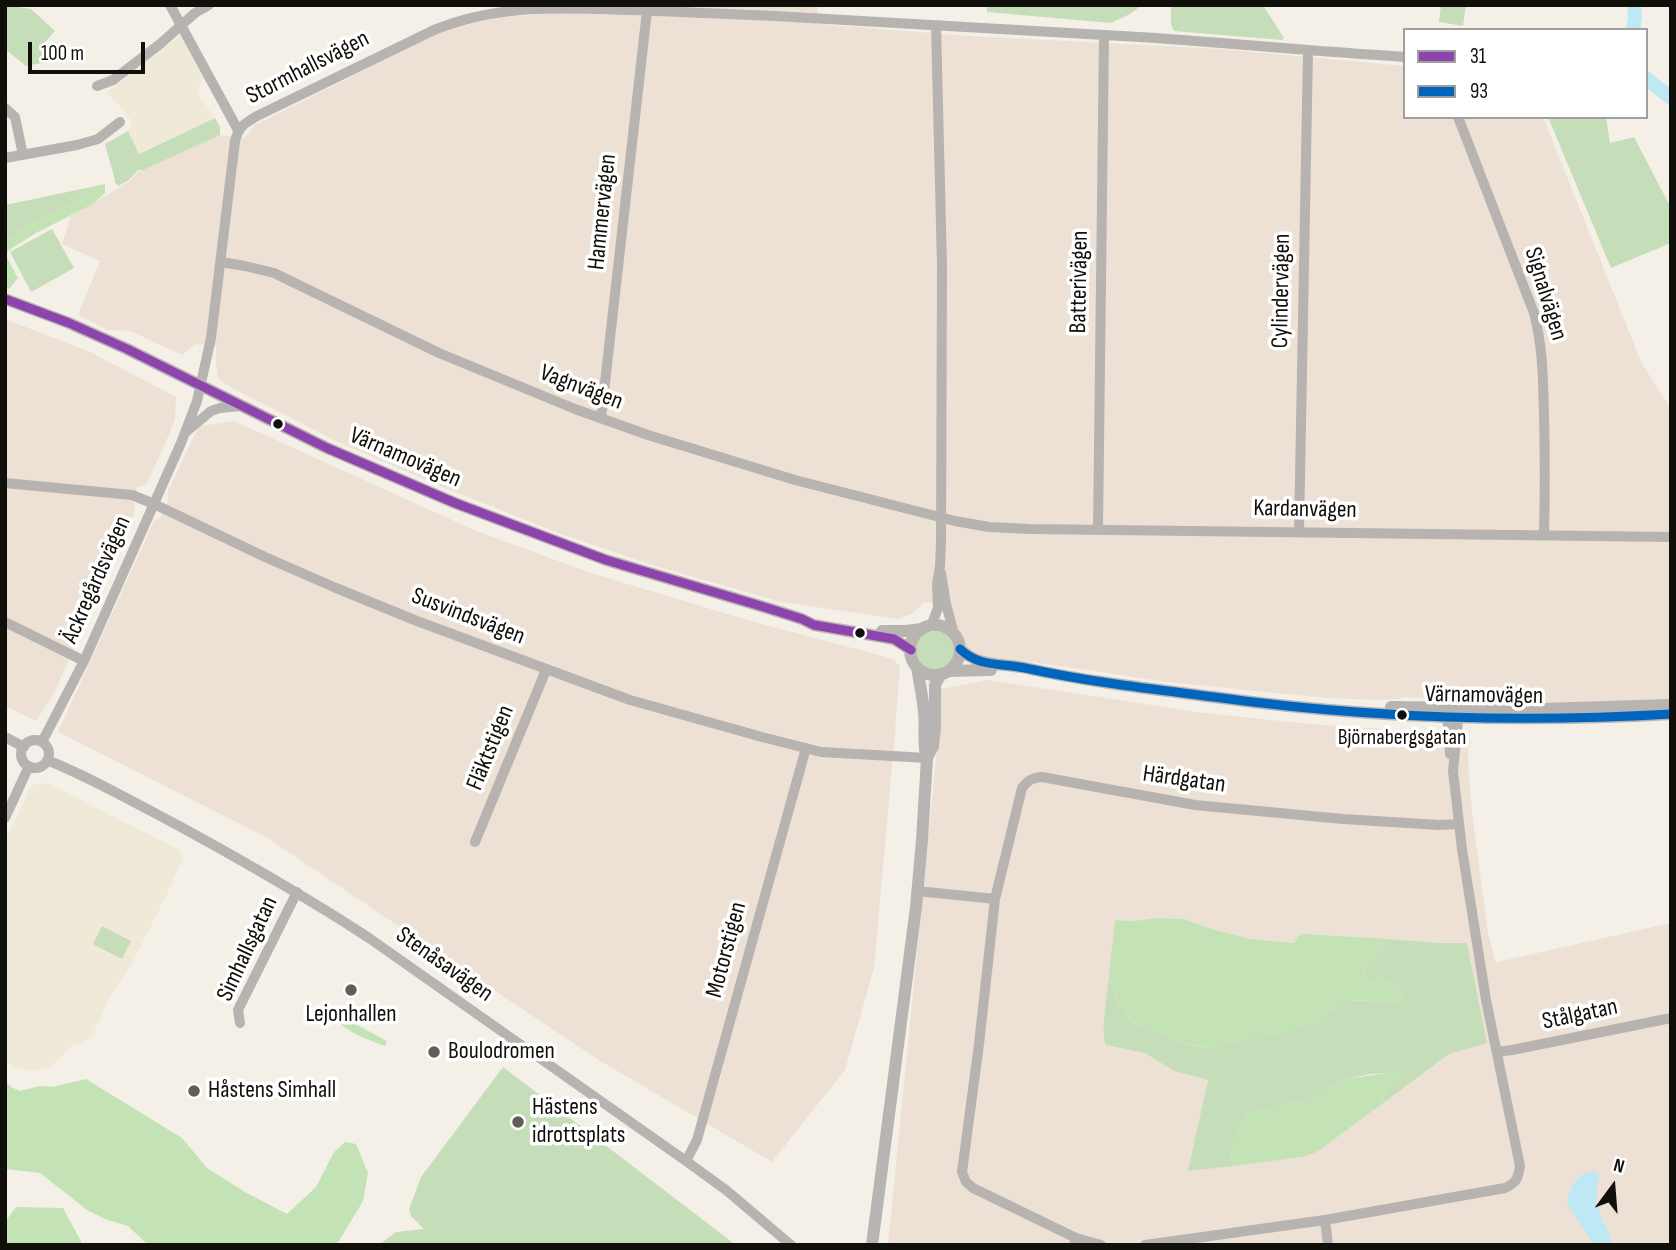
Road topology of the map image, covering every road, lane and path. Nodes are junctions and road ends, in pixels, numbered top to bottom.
1 (170, 5) edge
2 (209, 5) edge
3 (647, 11) junction
4 (182, 25) junction
5 (936, 25) junction
6 (1104, 36) junction
7 (1308, 51) junction
8 (1403, 57) edge
9 (97, 86) dead end
10 (5, 108) edge
11 (1459, 119) edge
12 (120, 122) dead end
13 (238, 130) junction
14 (23, 155) junction
15 (5, 158) edge
16 (221, 262) junction
17 (5, 299) edge
18 (201, 385) junction
19 (244, 406) junction
20 (601, 418) junction
21 (186, 432) junction
22 (5, 483) edge
23 (154, 504) junction
24 (941, 517) junction
25 (1098, 529) junction
26 (1299, 531) junction
27 (1544, 534) junction
28 (1671, 537) edge
29 (940, 566) junction
30 (802, 619) junction
31 (5, 622) edge
32 (927, 628) junction
33 (954, 634) junction
34 (960, 649) junction
35 (911, 650) junction
36 (85, 662) junction
37 (917, 667) junction
38 (546, 670) junction
39 (945, 673) junction
40 (1061, 676) junction
41 (1671, 705) edge
42 (1453, 713) junction
43 (1671, 714) edge
44 (5, 737) edge
45 (42, 742) junction
46 (24, 747) junction
47 (806, 748) junction
48 (927, 758) junction
49 (47, 760) junction
50 (29, 766) junction
51 (5, 818) edge
52 (1459, 824) junction
53 (475, 842) dead end
54 (917, 891) junction
55 (297, 892) junction
56 (995, 899) junction
57 (1671, 1018) edge
58 (240, 1023) dead end
59 (1497, 1052) junction
60 (687, 1161) junction
61 (1325, 1220) junction
62 (1075, 1241) edge
63 (791, 1245) edge
64 (872, 1245) edge
65 (1101, 1245) edge
66 (1145, 1245) edge
67 (1328, 1245) edge

1 - 4 street
2 - 4 street
3 - 5 street, Stormhallsvägen
3 - 13 street, Stormhallsvägen
3 - 20 street, Hammervägen
4 - 9 street
4 - 13 street
5 - 6 street, Stormhallsvägen
5 - 24 street
6 - 7 street, Stormhallsvägen
6 - 25 street, Batterivägen
7 - 8 street, Stormhallsvägen
7 - 26 street, Cylindervägen
10 - 14 street
11 - 27 street, Signalvägen
12 - 14 street
13 - 16 street, Stormhallsvägen
14 - 15 street
16 - 18 street, Stormhallsvägen
16 - 20 street, Vagnvägen
17 - 18 main road, Värnamovägen
18 - 19 main road, Värnamovägen
18 - 21 street, Äckregårdsvägen
19 - 21 street, Äckregårdsvägen
19 - 30 main road, Värnamovägen
20 - 24 street, Vagnvägen
21 - 23 street, Äckregårdsvägen
22 - 23 street, Susvindsvägen
23 - 36 street, Äckregårdsvägen
23 - 38 street, Susvindsvägen
24 - 25 street, Kardanvägen
24 - 29 street
25 - 26 street, Kardanvägen
26 - 27 street, Kardanvägen
27 - 28 street, Kardanvägen
29 - 32 street
29 - 33 street
30 - 32 main road, Värnamovägen
30 - 35 main road, Värnamovägen
31 - 36 street
32 - 33 main road, Värnamovägen
32 - 35 main road
33 - 34 main road
34 - 39 main road
34 - 40 main road, Värnamovägen
35 - 37 main road
36 - 45 street, Äckregårdsvägen
37 - 39 main road, Värnamovägen
37 - 48 main road
38 - 47 street, Susvindsvägen
38 - 53 street, Fläktstigen
39 - 40 main road, Värnamovägen
39 - 48 main road
40 - 42 main road, Värnamovägen
41 - 42 main road, Värnamovägen
42 - 43 main road, Värnamovägen
42 - 52 street
44 - 46 street
45 - 46 street
45 - 49 street
46 - 50 street
47 - 48 street, Susvindsvägen
47 - 60 street, Motorstigen
48 - 54 main road
49 - 50 street
49 - 55 street, Stenåsavägen
50 - 51 street
52 - 56 street, Härdgatan
52 - 59 street
54 - 56 street
54 - 64 main road
55 - 58 street, Simhallsgatan
55 - 60 street, Stenåsavägen
56 - 62 street, Härdgatan
57 - 59 street, Stålgatan
59 - 61 street
60 - 63 street, Stenåsavägen
61 - 66 street
61 - 67 street
62 - 65 street

